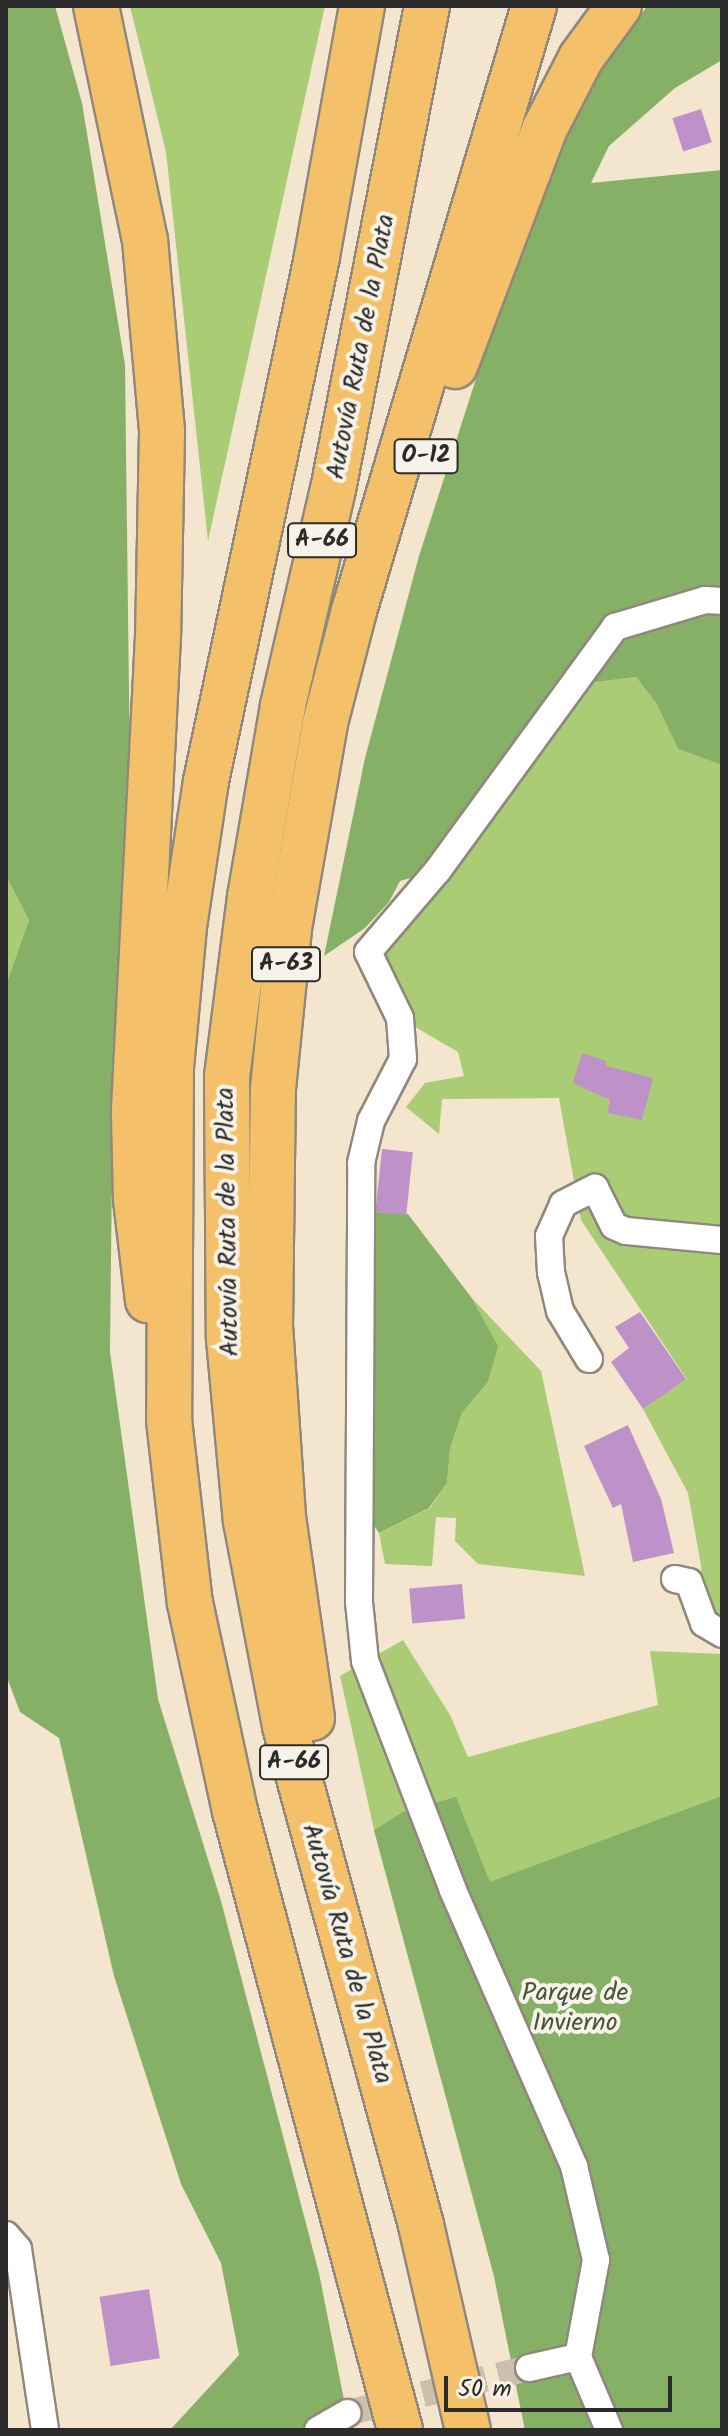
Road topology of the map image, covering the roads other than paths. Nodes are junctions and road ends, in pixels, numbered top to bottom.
1 (96, 6) edge
2 (362, 6) edge
3 (427, 6) edge
4 (534, 6) edge
5 (619, 6) edge
6 (722, 601) edge
7 (289, 928) junction
8 (722, 1240) edge
9 (589, 1359) dead end
10 (169, 1420) junction
11 (675, 1579) dead end
12 (722, 1634) edge
13 (346, 1950) junction
14 (6, 2235) edge
15 (578, 2357) junction
16 (529, 2368) tunnel mouth
17 (347, 2413) tunnel mouth
18 (45, 2430) edge
19 (318, 2430) edge
20 (400, 2430) edge
21 (468, 2430) edge
22 (609, 2430) edge

1 - 10 highway
2 - 10 highway, A-66
3 - 13 highway, Autovía Ruta de la Plata / A-66
4 - 7 highway, A-63
5 - 7 highway, O-12
6 - 15 street
7 - 13 highway, A-63
8 - 9 street
10 - 20 highway, A-66
11 - 12 street
13 - 21 highway, Autovía Ruta de la Plata / A-66
14 - 18 street
15 - 16 street
15 - 22 street
17 - 19 street

